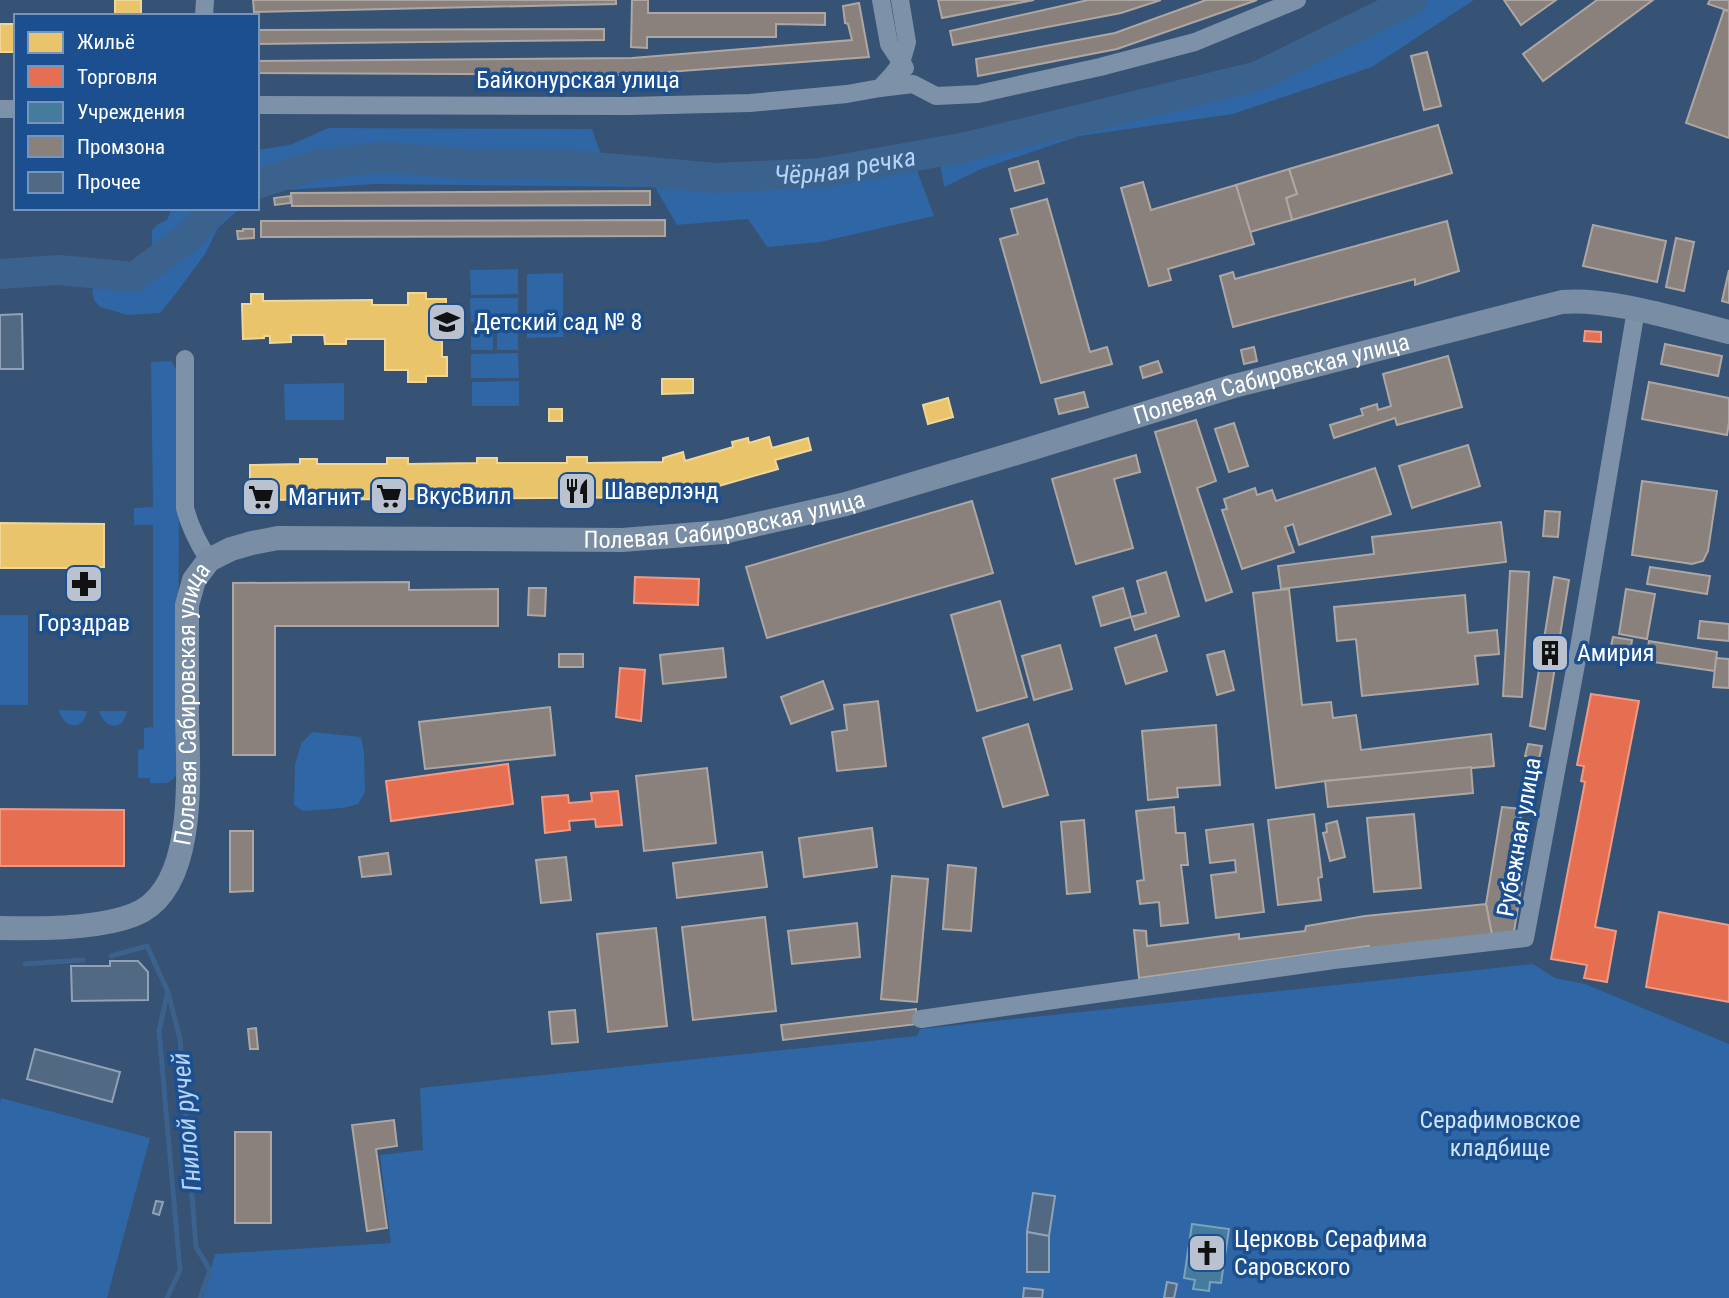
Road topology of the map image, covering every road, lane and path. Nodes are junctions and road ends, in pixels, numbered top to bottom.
1 (881, 0) edge
2 (900, 0) edge
3 (1297, 0) edge
4 (897, 68) junction
5 (913, 84) junction
6 (880, 88) junction
7 (259, 105) edge
8 (1636, 310) junction
9 (1729, 332) edge
10 (185, 359) dead end
11 (209, 560) junction
12 (0, 928) edge
13 (921, 1019) dead end

1 - 4 street
2 - 4 street
3 - 5 street
4 - 5 street
4 - 6 street
5 - 6 street, Байконурская улица
6 - 7 street, Байконурская улица
8 - 9 street, Полевая Сабировская улица
8 - 11 street, Полевая Сабировская улица
8 - 13 street, Рубежная улица
10 - 11 street
11 - 12 street, Полевая Сабировская улица

